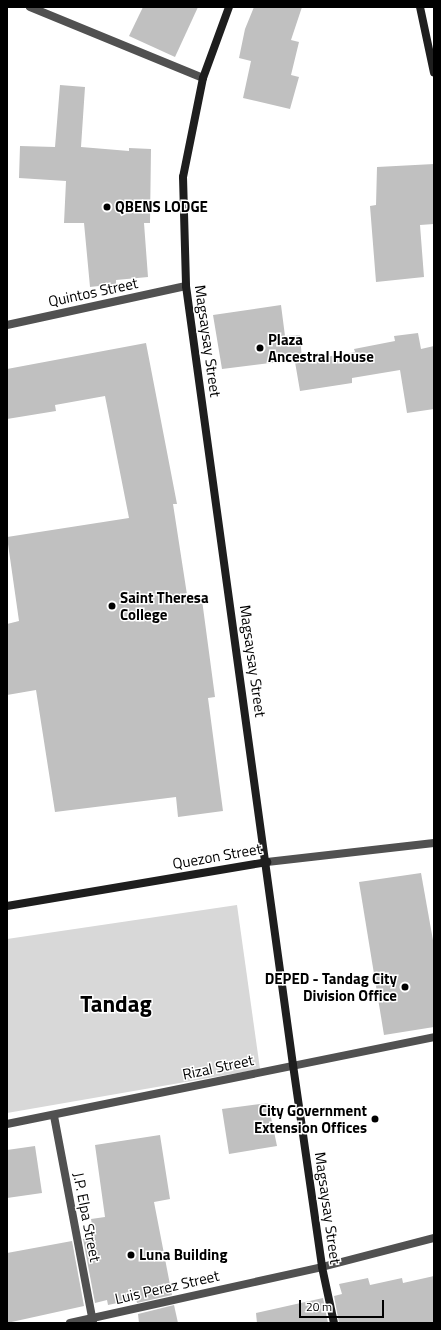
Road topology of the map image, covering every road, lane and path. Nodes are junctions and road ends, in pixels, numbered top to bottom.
1 (30, 7) edge
2 (229, 7) edge
3 (420, 7) edge
4 (434, 72) edge
5 (203, 78) junction
6 (186, 286) junction
7 (7, 325) edge
8 (434, 843) edge
9 (267, 862) junction
10 (7, 906) edge
11 (434, 1037) edge
12 (293, 1065) junction
13 (54, 1116) junction
14 (7, 1124) edge
15 (434, 1238) edge
16 (322, 1267) junction
17 (93, 1320) edge
18 (70, 1323) edge
19 (334, 1323) edge

1 - 5 street
2 - 5 main road, Magsaysay Street
3 - 4 main road
5 - 6 main road, Magsaysay Street
6 - 7 street, Quintos Street
6 - 9 main road, Magsaysay Street
8 - 9 street, Quezon Street
9 - 10 main road, Quezon Street
9 - 12 main road, Magsaysay Street
11 - 12 street, Rizal Street
12 - 13 street, Rizal Street
12 - 16 main road, Magsaysay Street
13 - 14 street, Rizal Street
13 - 17 street, J.P. Elpa Street
15 - 16 street, Luis Perez Street
16 - 17 street, Luis Perez Street
16 - 19 main road, Magsaysay Street
17 - 18 street, Luis Perez Street

